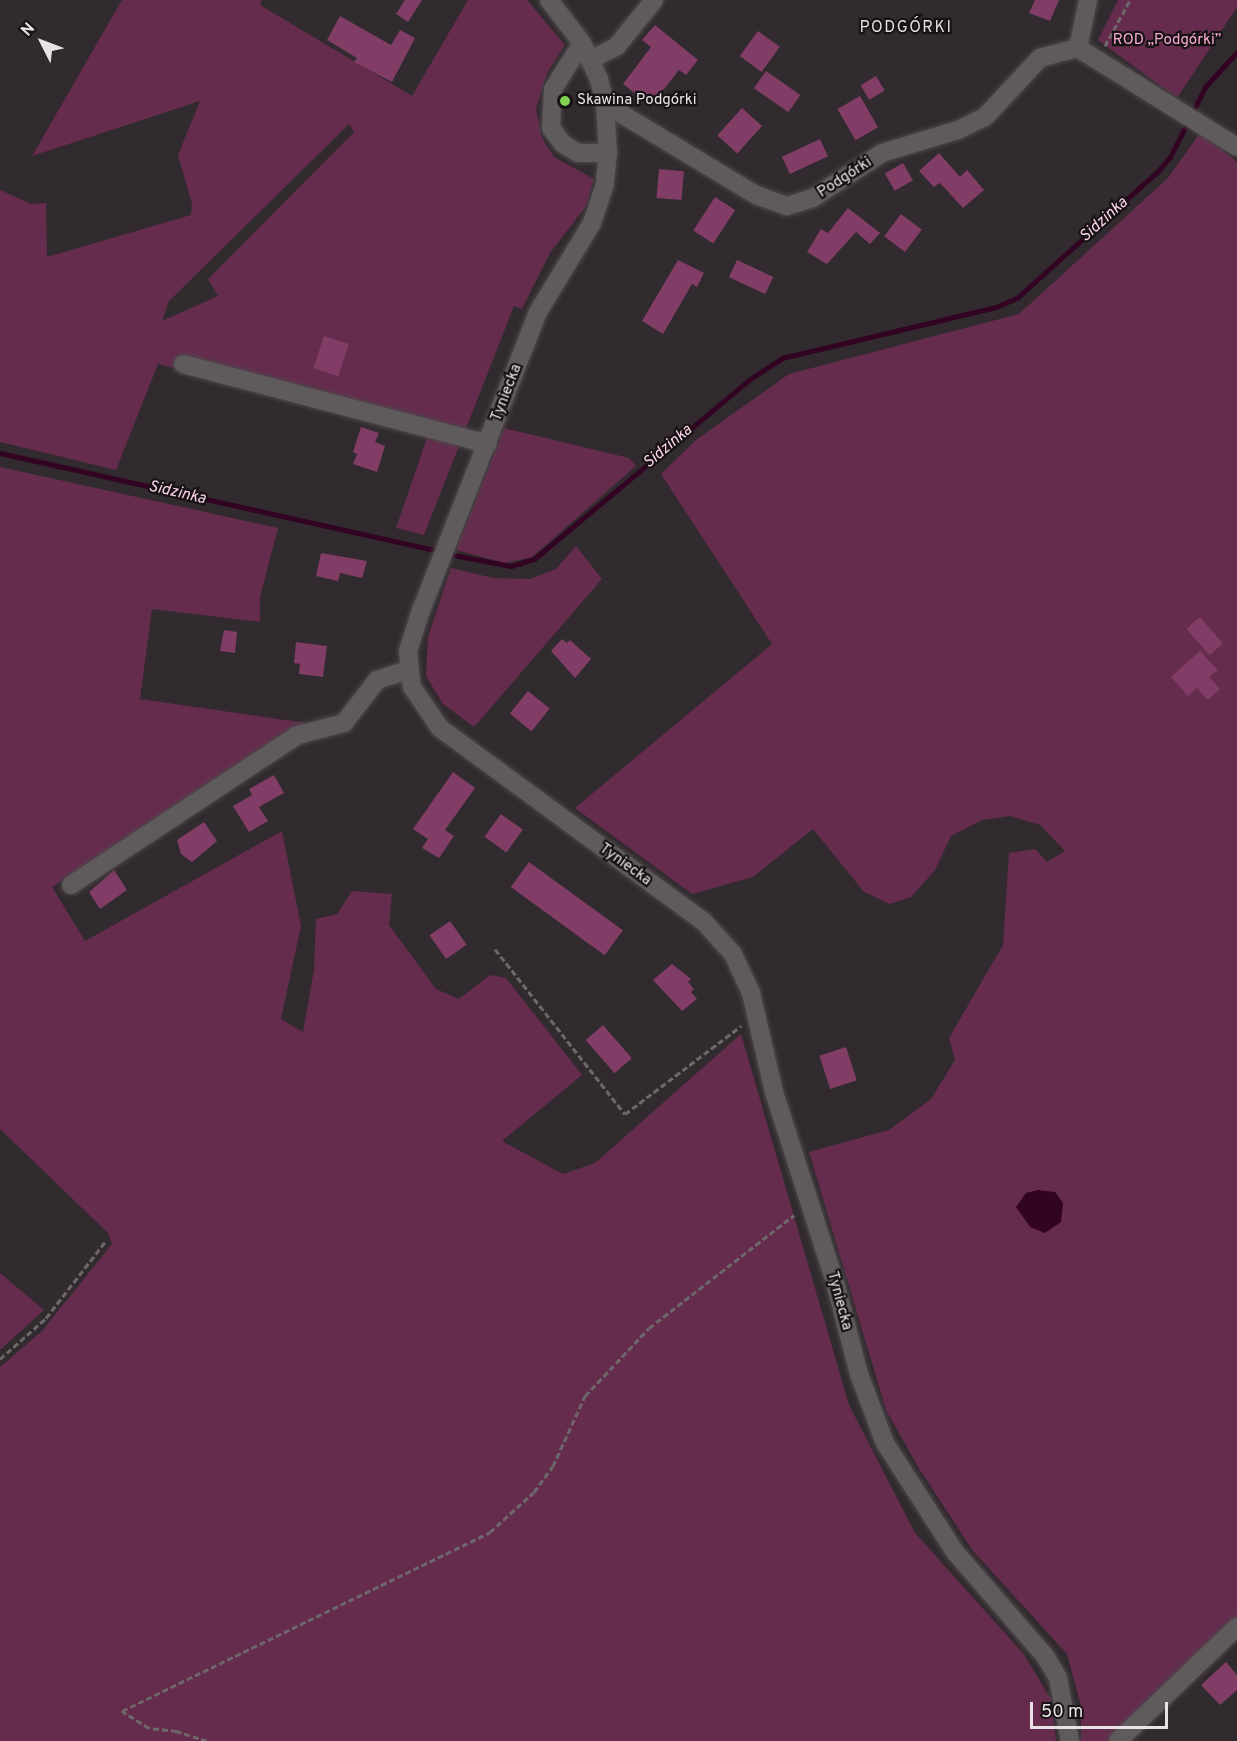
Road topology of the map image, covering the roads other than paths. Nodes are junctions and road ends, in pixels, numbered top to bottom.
1 (654, 0) edge
2 (1088, 0) edge
3 (554, 6) edge
4 (582, 43) junction
5 (1078, 48) junction
6 (592, 59) junction
7 (605, 104) junction
8 (1237, 147) edge
9 (608, 153) junction
10 (183, 364) dead end
11 (488, 444) junction
12 (408, 670) junction
13 (71, 885) dead end
14 (1237, 1627) edge
15 (1070, 1741) edge
16 (1118, 1741) edge

1 - 6 street
2 - 5 street
3 - 4 street, Tyniecka
4 - 6 street, Tyniecka
4 - 9 street
5 - 7 street, Podgórki
5 - 8 street
6 - 7 street, Tyniecka
7 - 9 street, Tyniecka
9 - 11 street, Tyniecka
10 - 11 street
11 - 12 street, Tyniecka
12 - 13 street
12 - 15 street, Tyniecka
14 - 16 street

